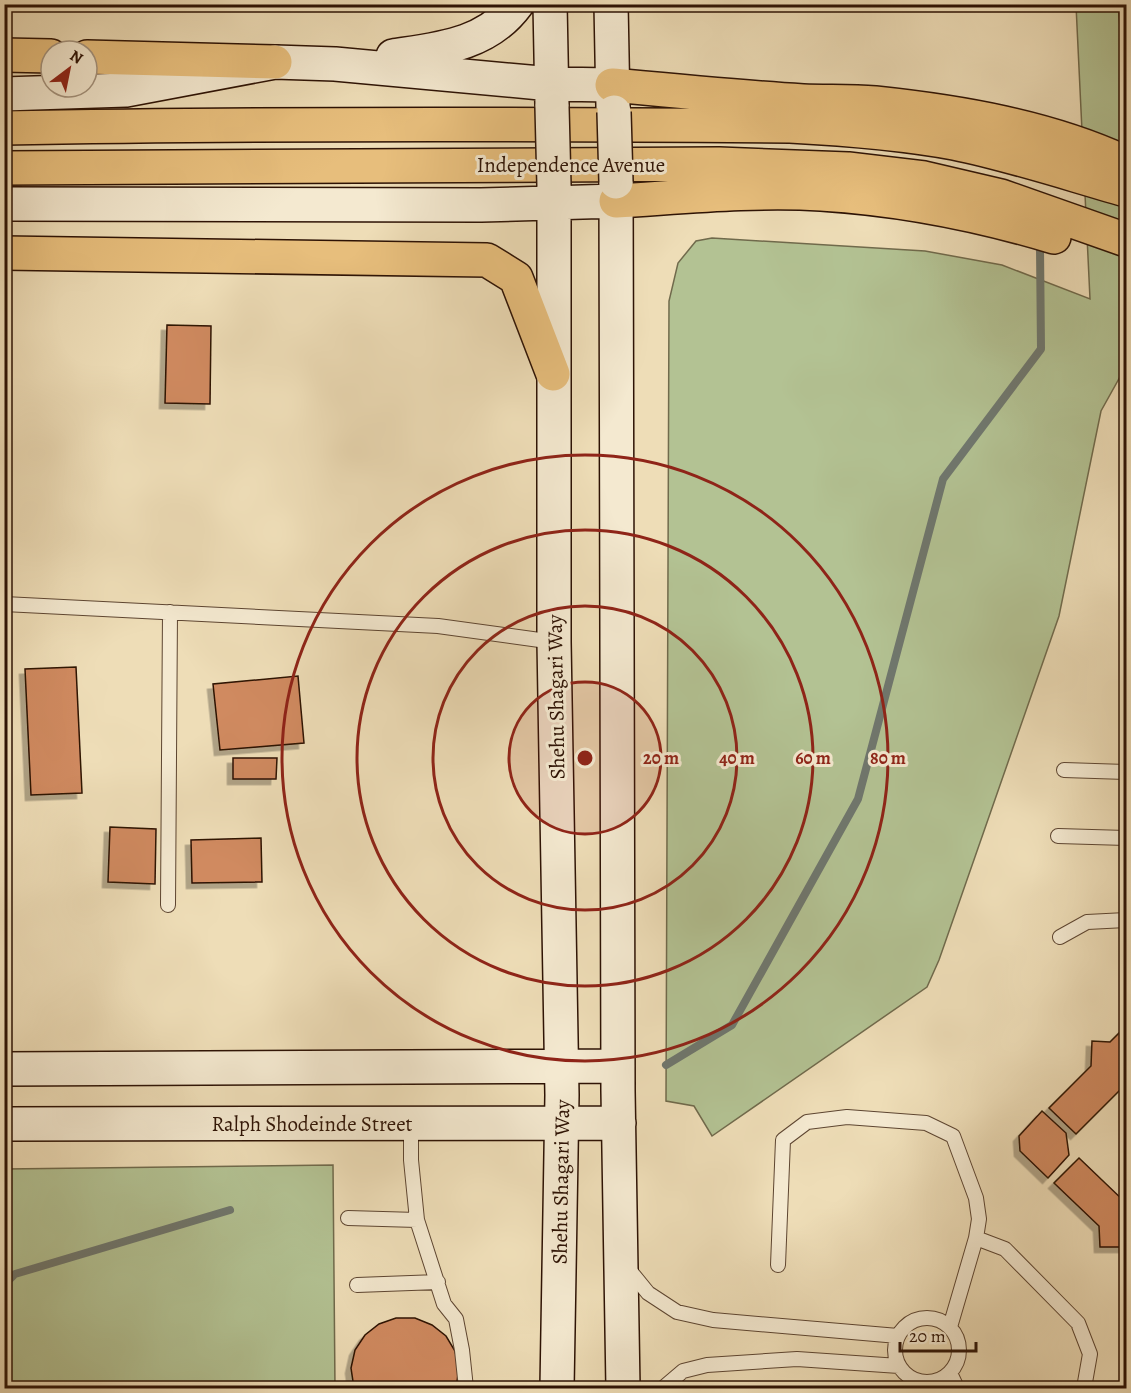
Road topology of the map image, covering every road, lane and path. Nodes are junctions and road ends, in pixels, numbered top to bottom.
1 (517, 4) edge
2 (550, 4) edge
3 (611, 4) edge
4 (4, 55) edge
5 (39, 56) edge
6 (99, 57) edge
7 (275, 62) junction
8 (334, 64) junction
9 (4, 94) edge
10 (552, 96) junction
11 (613, 99) junction
12 (4, 129) edge
13 (1126, 164) edge
14 (4, 168) edge
15 (1126, 190) edge
16 (616, 191) junction
17 (554, 194) junction
18 (4, 204) edge
19 (1126, 240) edge
20 (4, 253) edge
21 (1126, 259) edge
22 (553, 374) junction
23 (4, 604) edge
24 (170, 612) junction
25 (554, 642) junction
26 (1064, 770) dead end
27 (1126, 772) edge
28 (1058, 836) dead end
29 (1126, 838) edge
30 (168, 905) dead end
31 (1126, 920) edge
32 (1060, 937) dead end
33 (562, 1066) junction
34 (618, 1066) junction
35 (4, 1069) edge
36 (411, 1123) junction
37 (562, 1123) junction
38 (619, 1123) junction
39 (4, 1124) edge
40 (348, 1218) dead end
41 (417, 1220) junction
42 (976, 1238) junction
43 (622, 1261) junction
44 (778, 1265) dead end
45 (438, 1282) junction
46 (357, 1285) dead end
47 (950, 1327) junction
48 (898, 1336) junction
49 (899, 1366) junction
50 (950, 1374) junction
51 (926, 1385) edge
52 (466, 1389) edge
53 (557, 1389) edge
54 (623, 1389) edge
55 (663, 1389) edge
56 (957, 1389) edge
57 (1084, 1389) edge

1 - 8 main road
2 - 10 main road, Shehu Shagari Way
3 - 11 main road
4 - 5 main road
6 - 7 main road
7 - 8 main road
7 - 9 main road
8 - 10 main road
10 - 11 main road
10 - 17 main road, Shehu Shagari Way, bridge
11 - 13 main road
11 - 16 main road, bridge
12 - 15 main road, Independence Avenue
14 - 19 main road, Independence Avenue
16 - 17 main road, Independence Avenue
16 - 21 main road
16 - 34 main road
17 - 18 main road, Independence Avenue
17 - 22 main road, Shehu Shagari Way
20 - 22 main road
22 - 25 main road, Shehu Shagari Way
23 - 24 lane
24 - 25 lane
24 - 30 lane
25 - 33 main road, Shehu Shagari Way
26 - 27 lane
28 - 29 lane
31 - 32 lane
33 - 34 main road
33 - 35 main road
33 - 37 main road, Shehu Shagari Way
34 - 38 main road
36 - 37 main road, Ralph Shodeinde Street
36 - 39 main road, Ralph Shodeinde Street
36 - 41 lane
37 - 38 main road, Ralph Shodeinde Street
37 - 53 main road, Shehu Shagari Way
38 - 43 main road
40 - 41 lane
41 - 45 lane
42 - 44 lane
42 - 47 lane
42 - 57 lane
43 - 48 lane
43 - 54 main road
45 - 46 lane
45 - 52 lane
47 - 48 lane
47 - 50 lane
48 - 49 lane
49 - 51 lane
49 - 55 lane
50 - 51 lane
50 - 56 lane

